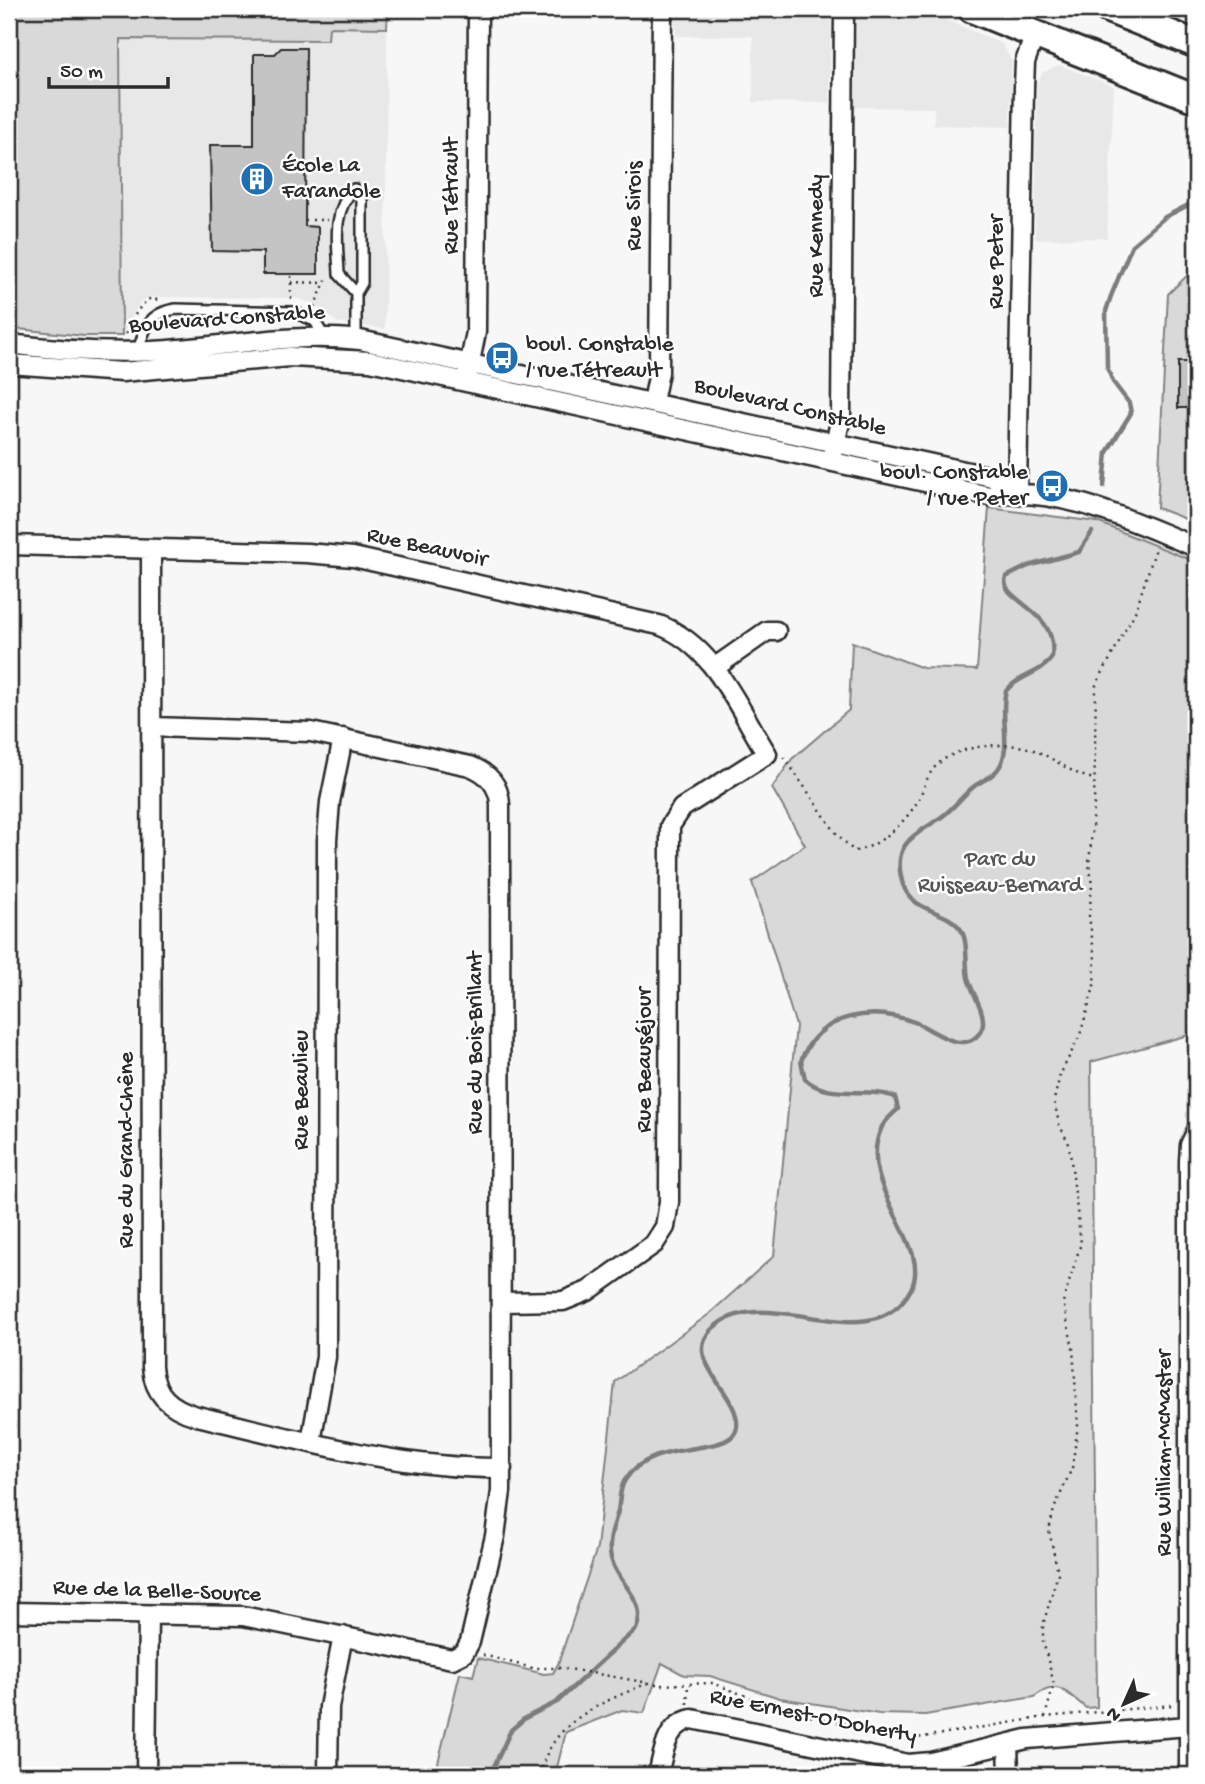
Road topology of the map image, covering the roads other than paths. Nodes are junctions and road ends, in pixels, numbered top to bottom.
1 (478, 9) edge
2 (662, 9) edge
3 (844, 9) edge
4 (972, 9) edge
5 (1108, 9) edge
6 (1035, 34) junction
7 (1196, 44) edge
8 (1196, 99) edge
9 (356, 293) junction
10 (324, 337) junction
11 (356, 339) junction
12 (9, 344) edge
13 (138, 352) junction
14 (470, 363) junction
15 (9, 364) edge
16 (466, 382) junction
17 (653, 402) junction
18 (835, 443) junction
19 (831, 462) junction
20 (1017, 492) junction
21 (9, 545) edge
22 (1196, 547) edge
23 (151, 550) junction
24 (776, 631) dead end
25 (714, 668) junction
26 (152, 727) junction
27 (343, 738) junction
28 (767, 754) joint
29 (1196, 1132) edge
30 (1193, 1291) edge
31 (502, 1302) junction
32 (1193, 1334) edge
33 (311, 1442) junction
34 (502, 1468) junction
35 (1193, 1502) edge
36 (9, 1612) edge
37 (149, 1615) junction
38 (343, 1636) junction
39 (473, 1653) joint
40 (1193, 1664) edge
41 (1188, 1726) junction
42 (1008, 1744) junction
43 (146, 1775) edge
44 (328, 1775) edge
45 (658, 1775) edge
46 (1009, 1775) edge
47 (1189, 1775) edge

1 - 14 street, Rue Tétrault
2 - 17 street, Rue Sirois
3 - 18 street, Rue Kennedy
4 - 6 main road
5 - 7 main road
6 - 8 main road
6 - 20 street, Rue Peter
9 - 9 lane
9 - 11 lane
10 - 11 street, Boulevard Constable
10 - 13 street, Boulevard Constable
10 - 13 lane
11 - 14 street, Boulevard Constable
12 - 13 street, Boulevard Constable
14 - 16 street, Rue Tétrault
14 - 17 street, Boulevard Constable
15 - 16 street, Boulevard Constable
16 - 19 street, Boulevard Constable
17 - 18 street, Boulevard Constable
18 - 19 street, Rue Kennedy
18 - 20 street, Boulevard Constable
19 - 20 street, Boulevard Constable
20 - 22 street, Boulevard Constable
21 - 23 street, Rue Beauvoir
23 - 25 street, Rue Beauvoir
23 - 26 street, Rue du Grand-Chêne
24 - 25 street
25 - 28 street, Rue Beauvoir
26 - 27 street, Rue du Bois-Brillant
26 - 33 street, Rue du Grand-Chêne
27 - 31 street, Rue du Bois-Brillant
27 - 33 street, Rue Beaulieu
28 - 31 street, Rue Beauséjour
29 - 30 street, Rue William-McMaster
30 - 32 street, Rue William-McMaster
31 - 34 street, Rue du Bois-Brillant
32 - 35 street, Rue William-McMaster
33 - 34 street, Rue du Grand-Chêne
34 - 39 street, Rue du Bois-Brillant
35 - 40 street, Rue William-McMaster
36 - 37 street, Rue de la Belle-Source
37 - 38 street, Rue de la Belle-Source
37 - 43 street
38 - 39 street, Rue de la Belle-Source
38 - 44 street
40 - 41 street, Rue William-McMaster
41 - 42 street, Rue Ernest-O'Doherty
41 - 47 street, Rue William-McMaster
42 - 45 street, Rue Ernest-O'Doherty
42 - 46 street

